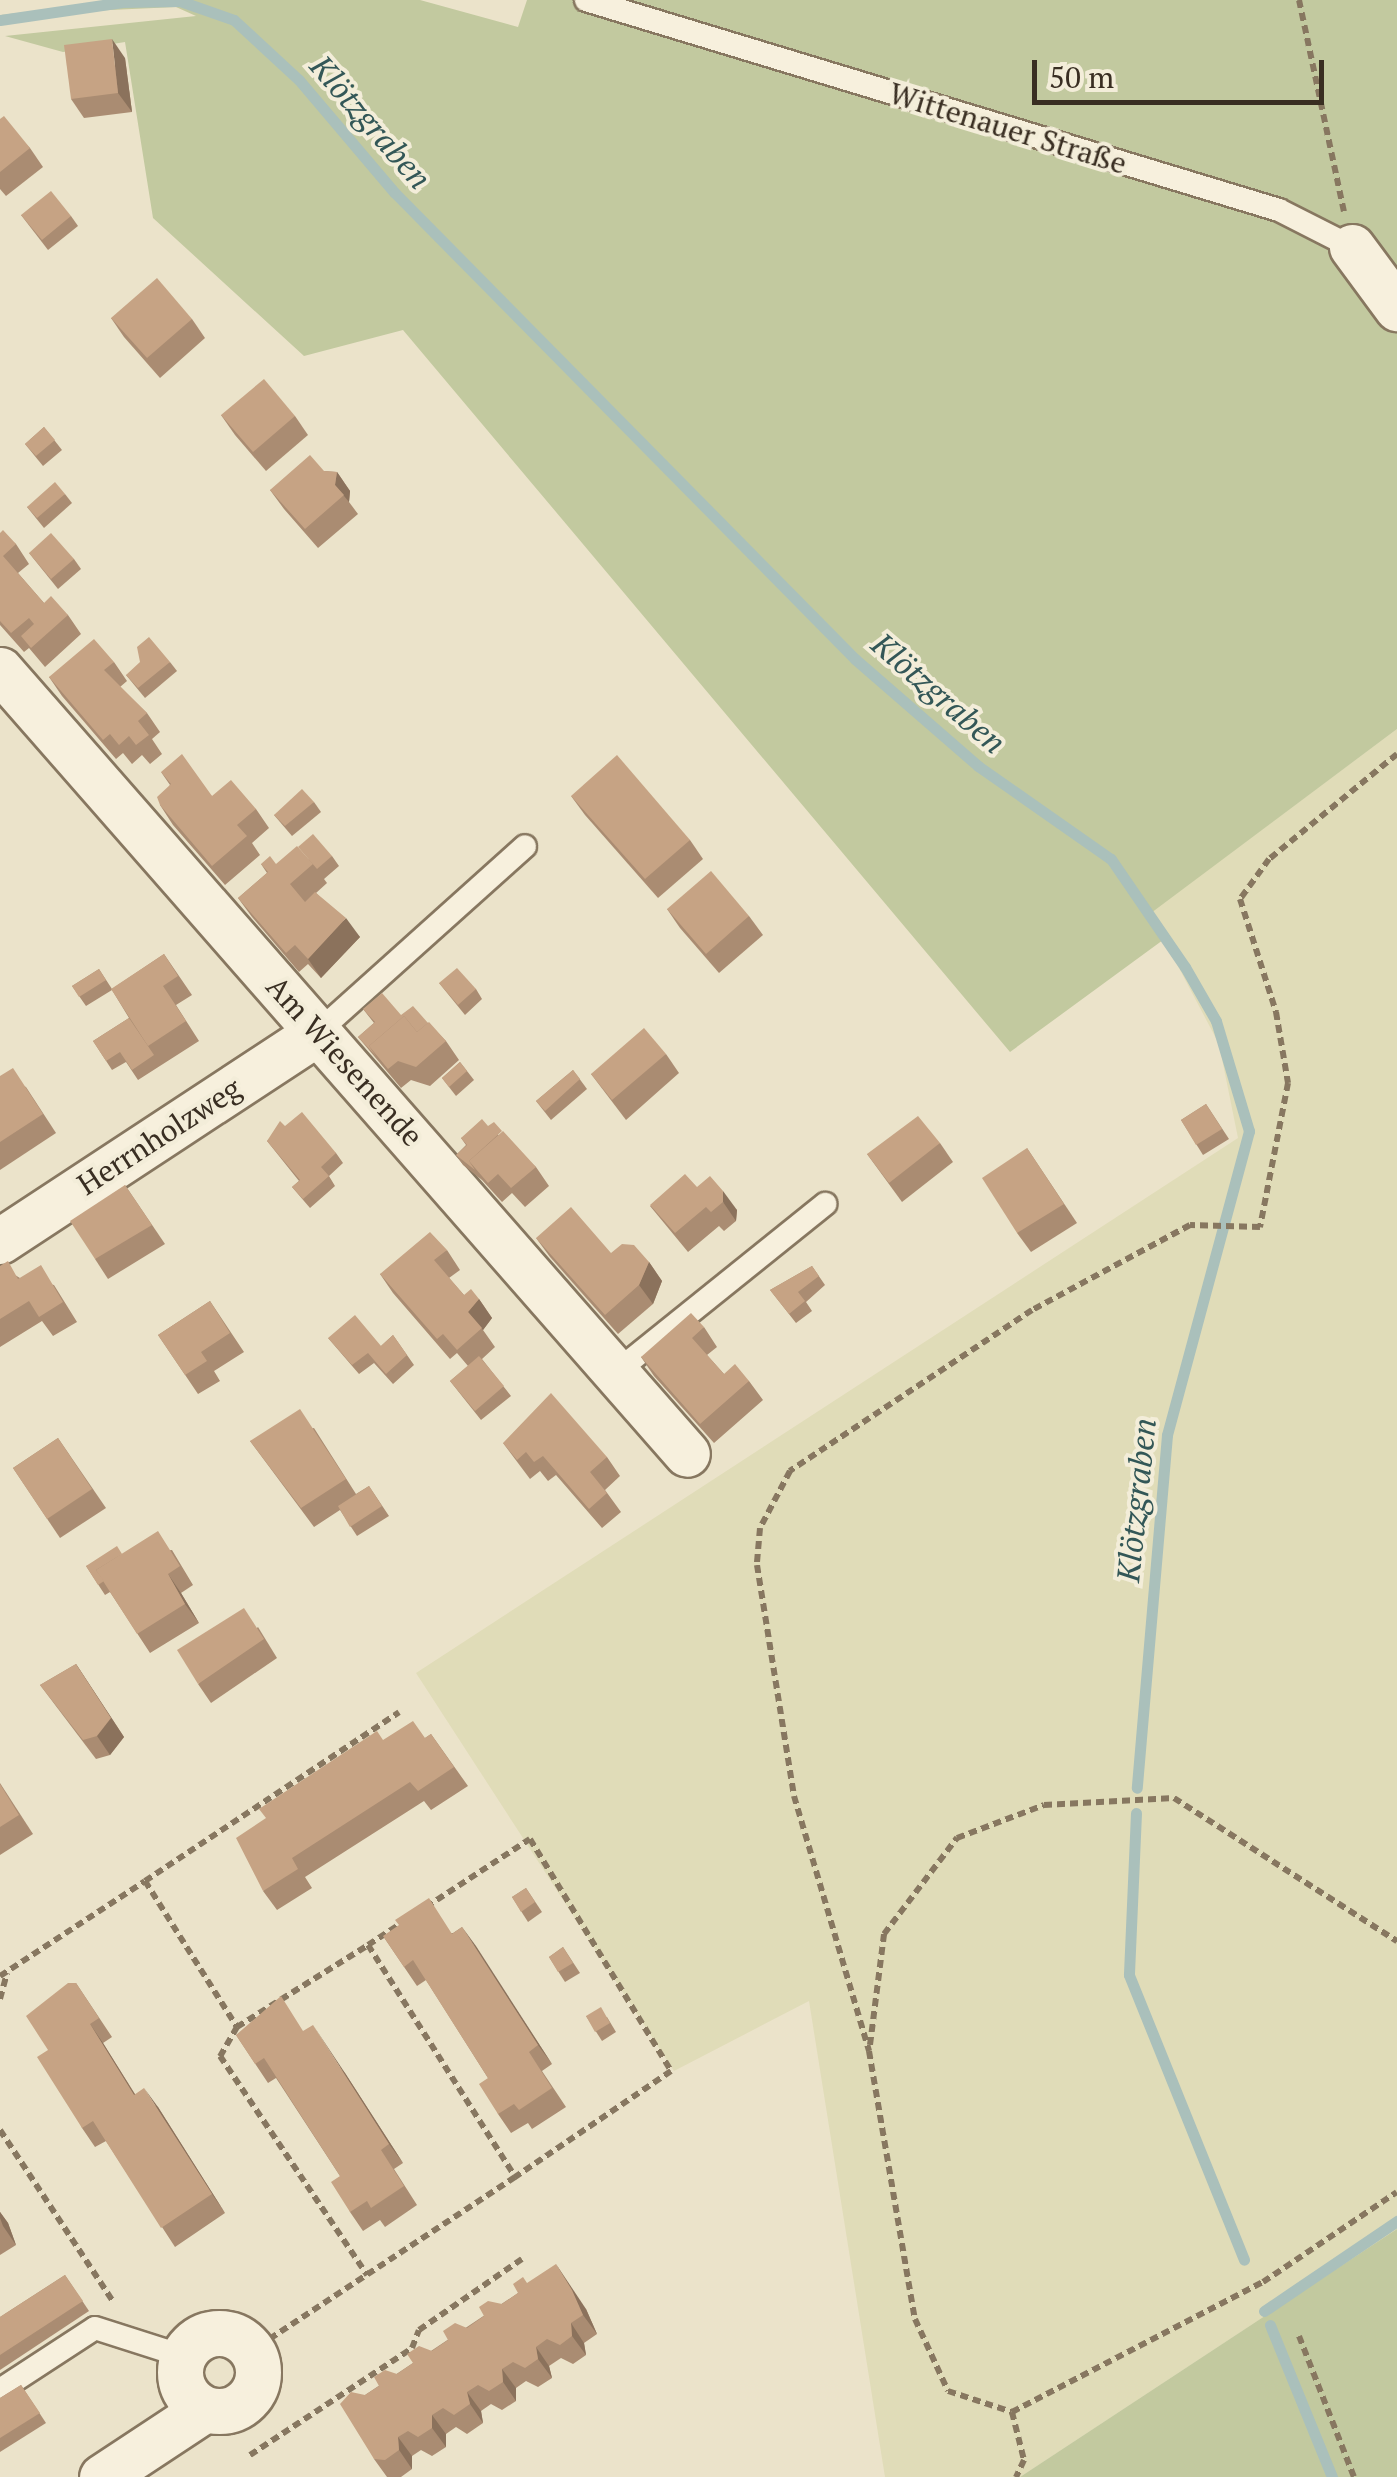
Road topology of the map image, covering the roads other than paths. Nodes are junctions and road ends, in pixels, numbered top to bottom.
1 (586, 0) edge
2 (1352, 246) joint
3 (1397, 308) edge
4 (0, 670) edge
5 (525, 846) dead end
6 (318, 1032) junction
7 (825, 1204) dead end
8 (0, 1241) edge
9 (616, 1372) junction
10 (687, 1454) dead end
11 (183, 2356) junction
12 (0, 2390) edge
13 (205, 2409) junction
14 (102, 2477) edge

1 - 2 lane, Wittenauer Straße
2 - 3 street, Wittenauer Straße
4 - 6 street, Am Wiesenende
5 - 6 lane
6 - 8 street, Herrnholzweg
6 - 9 street, Am Wiesenende
7 - 9 lane
9 - 10 street, Am Wiesenende
11 - 12 lane
11 - 13 street
11 - 13 street
13 - 14 street

